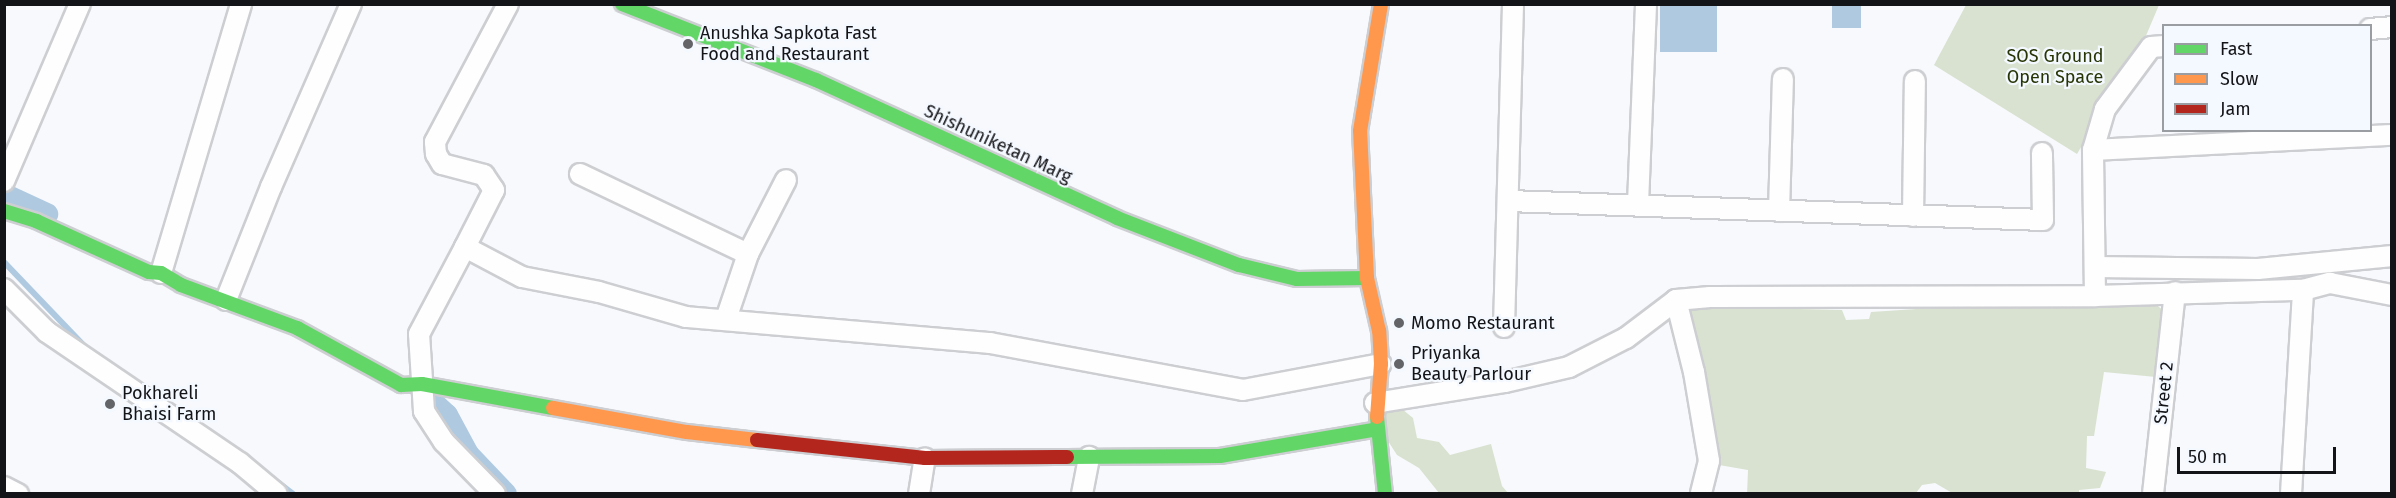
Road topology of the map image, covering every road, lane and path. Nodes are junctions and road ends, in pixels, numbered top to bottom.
1 (80, 4) edge
2 (241, 4) edge
3 (351, 4) edge
4 (508, 4) edge
5 (622, 4) edge
6 (1381, 4) edge
7 (1513, 4) edge
8 (1646, 4) edge
9 (2391, 27) edge
10 (2372, 29) edge
11 (2162, 46) edge
12 (1783, 79) dead end
13 (1915, 81) dead end
14 (2391, 135) edge
15 (2093, 150) junction
16 (2042, 153) dead end
17 (580, 174) dead end
18 (786, 180) dead end
19 (4, 181) edge
20 (1508, 201) junction
21 (1638, 204) junction
22 (4, 211) edge
23 (1779, 211) junction
24 (1913, 216) junction
25 (465, 247) junction
26 (748, 254) junction
27 (2391, 256) edge
28 (2095, 267) junction
29 (161, 273) junction
30 (1367, 278) junction
31 (4, 289) edge
32 (2303, 290) junction
33 (2175, 292) junction
34 (2391, 295) edge
35 (2094, 296) junction
36 (226, 300) junction
37 (1676, 300) junction
38 (726, 319) junction
39 (1504, 327) dead end
40 (1382, 364) junction
41 (422, 384) junction
42 (1375, 403) junction
43 (1377, 429) junction
44 (1089, 457) junction
45 (925, 458) junction
46 (4, 487) edge
47 (18, 494) edge
48 (277, 494) edge
49 (495, 494) edge
50 (919, 494) edge
51 (1082, 494) edge
52 (1385, 494) edge
53 (1701, 494) edge
54 (2153, 494) edge
55 (2291, 494) edge

1 - 19 street
2 - 29 street
3 - 36 street
4 - 25 street
5 - 30 street, Shishuniketan Marg
6 - 30 street
7 - 20 street
8 - 21 street
9 - 10 street
11 - 15 street
12 - 23 street
13 - 24 street
14 - 15 street
15 - 28 street
16 - 24 street
17 - 26 street
18 - 26 street
20 - 21 street
20 - 39 street
21 - 23 street
22 - 29 street
23 - 24 street
25 - 38 street
25 - 41 street
26 - 38 street
27 - 28 street
28 - 35 street
29 - 36 street
30 - 40 street
31 - 48 street
32 - 33 street
32 - 34 street
32 - 55 street
33 - 35 street
33 - 54 street, Street 2
35 - 37 street
36 - 41 street
37 - 42 street
37 - 53 street
38 - 40 street
40 - 42 street
41 - 45 street
41 - 49 street
42 - 43 street
43 - 44 street
43 - 52 street
44 - 45 street
44 - 51 street
45 - 50 street
46 - 47 street

